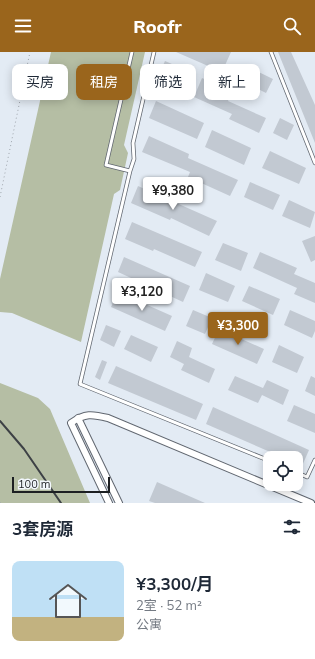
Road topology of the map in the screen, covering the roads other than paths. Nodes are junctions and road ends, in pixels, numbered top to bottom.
1 (132, 52) edge
2 (154, 52) edge
3 (271, 52) edge
4 (315, 163) edge
5 (130, 171) junction
6 (78, 418) junction
7 (263, 458) edge
8 (315, 460) edge
9 (303, 475) edge
10 (109, 503) edge
11 (119, 503) edge
12 (311, 503) edge

1 - 5 lane
2 - 5 lane
3 - 4 lane
5 - 7 lane
6 - 10 street
6 - 11 street
6 - 12 street
8 - 9 lane

